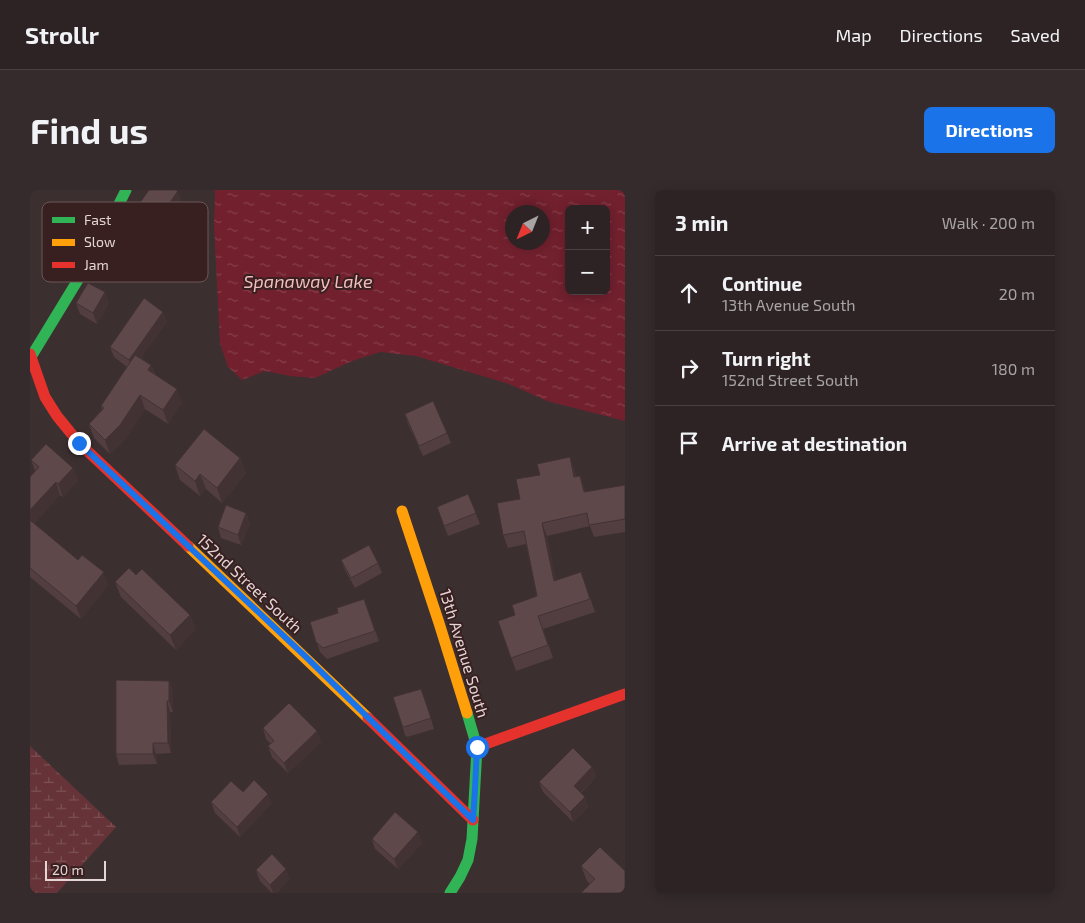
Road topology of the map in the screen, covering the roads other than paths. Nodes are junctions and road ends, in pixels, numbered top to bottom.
1 (126, 190) edge
2 (120, 202) edge
3 (76, 282) edge
4 (31, 355) edge
5 (402, 511) dead end
6 (625, 694) edge
7 (477, 747) junction
8 (473, 820) junction
9 (450, 893) edge

1 - 2 street
3 - 4 street
4 - 8 street, 152nd Street South
5 - 7 street, 13th Avenue South
6 - 7 street
7 - 8 street, 13th Avenue South
8 - 9 street, 13th Avenue South

